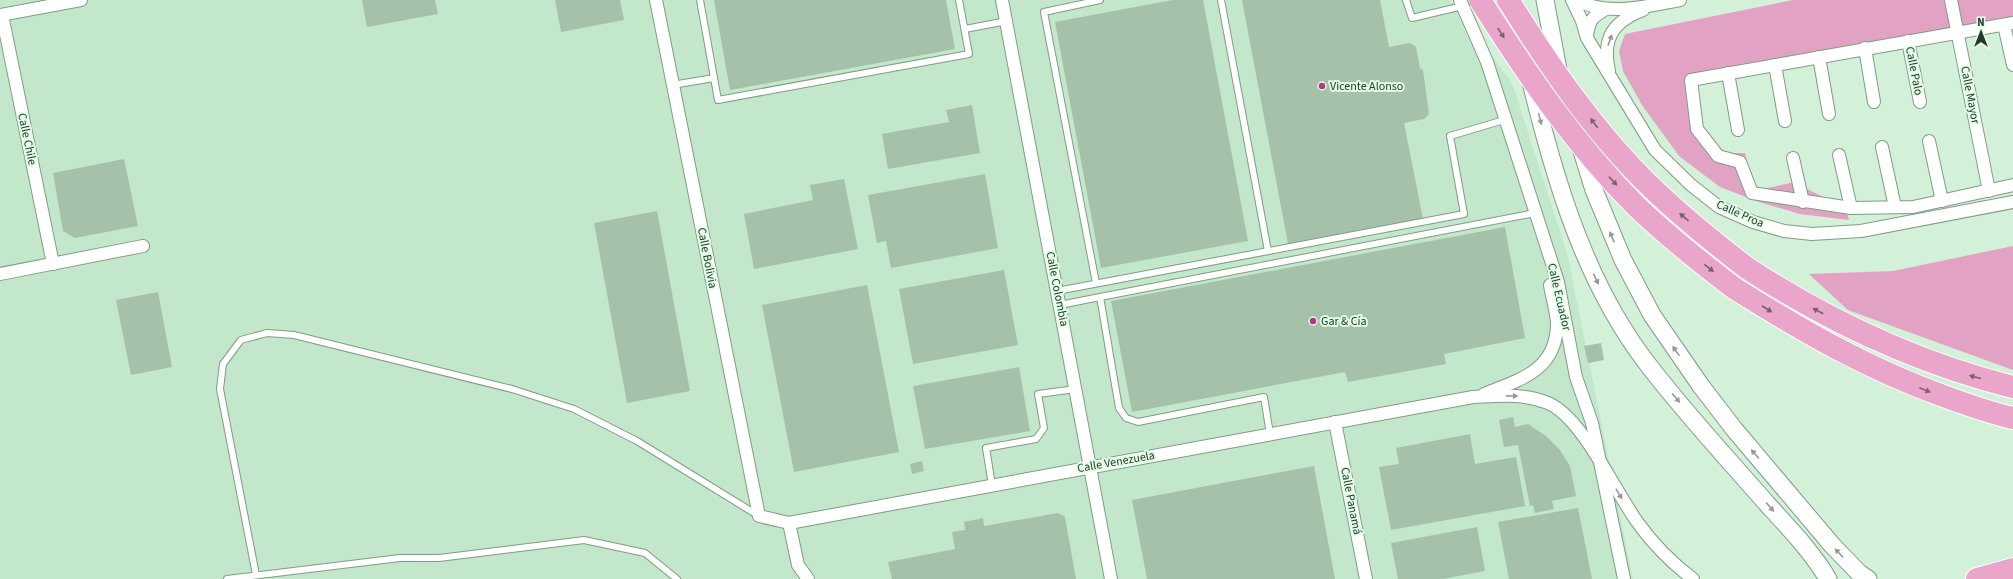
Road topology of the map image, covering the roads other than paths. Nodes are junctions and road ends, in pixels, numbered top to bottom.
1 (81, 0) edge
2 (656, 0) edge
3 (700, 0) edge
4 (959, 0) edge
5 (1002, 0) edge
6 (1100, 0) edge
7 (1221, 0) edge
8 (1406, 0) edge
9 (1509, 0) edge
10 (1545, 0) edge
11 (1572, 0) edge
12 (1577, 0) edge
13 (1680, 0) edge
14 (1951, 0) edge
15 (1468, 2) edge
16 (1657, 4) junction
17 (1606, 9) junction
18 (1, 15) edge
19 (1006, 21) junction
20 (2009, 24) edge
21 (965, 29) junction
22 (1958, 33) junction
23 (1587, 38) junction
24 (1908, 41) junction
25 (1865, 48) junction
26 (5, 57) edge
27 (1819, 57) junction
28 (1775, 65) junction
29 (2013, 65) edge
30 (1728, 73) junction
31 (714, 78) junction
32 (1610, 78) junction
33 (672, 86) junction
34 (1874, 102) dead end
35 (1920, 102) dead end
36 (1829, 114) dead end
37 (1504, 120) junction
38 (1785, 121) dead end
39 (1738, 130) dead end
40 (1929, 141) dead end
41 (1882, 147) dead end
42 (1839, 155) dead end
43 (1793, 158) dead end
44 (2013, 185) edge
45 (1989, 191) junction
46 (1942, 201) junction
47 (1803, 202) junction
48 (2013, 202) edge
49 (1895, 207) junction
50 (1851, 208) junction
51 (1536, 218) junction
52 (144, 246) dead end
53 (1268, 251) junction
54 (53, 264) junction
55 (0, 274) edge
56 (1096, 283) junction
57 (1057, 291) junction
58 (1100, 297) junction
59 (1060, 305) junction
60 (2013, 387) edge
61 (1076, 389) junction
62 (1473, 397) junction
63 (2013, 418) edge
64 (1335, 422) junction
65 (1270, 434) junction
66 (1599, 461) junction
67 (1090, 466) junction
68 (992, 485) junction
69 (759, 516) junction
70 (789, 523) junction
71 (2013, 569) edge
72 (256, 575) junction
73 (226, 579) edge
74 (677, 579) edge
75 (808, 579) edge
76 (1111, 579) edge
77 (1366, 579) edge
78 (1624, 579) edge
79 (1693, 579) edge
80 (1828, 579) edge
81 (1868, 579) edge
82 (1977, 579) edge

1 - 18 street, Calle Chile
2 - 33 street, Calle Bolivia
3 - 31 lane
4 - 21 lane
5 - 19 street, Calle Colombia
6 - 56 lane
7 - 53 lane
8 - 15 lane
60 -> 9 highway, bridge
9 -> 80 main road
81 -> 10 main road
11 - 23 street, Calle Proa
12 - 17 street
13 - 16 street
14 - 22 street, Calle Mayor
15 - 37 street, Calle Ecuador
15 -> 63 highway, bridge
16 - 17 street
32 -> 16 street
17 - 23 street
18 - 26 street, Calle Chile
19 - 21 lane
19 - 57 street, Calle Colombia
20 - 22 street
20 - 29 street
21 - 31 lane
22 - 24 street
22 - 45 street, Calle Mayor
23 - 32 street, Calle Proa
24 - 25 street
24 - 35 street, Calle Palo
25 - 27 street
25 - 34 street
26 - 54 street, Calle Chile
27 - 28 street
27 - 36 street
28 - 30 street
28 - 38 street
30 - 39 street
30 - 47 street
31 - 33 lane
32 - 48 street, Calle Proa
33 - 69 street, Calle Bolivia
37 - 51 street, Calle Ecuador
37 - 53 lane
40 - 46 street
41 - 49 street
42 - 50 street
43 - 47 street
44 - 45 street
45 - 46 street
46 - 49 street
47 - 50 street
49 - 50 street
51 - 58 lane
51 - 62 street
51 - 66 street, Calle Ecuador
52 - 54 street
53 - 56 lane
54 - 55 street
56 - 57 lane
57 - 59 street, Calle Colombia
58 - 59 lane
58 - 65 lane
59 - 61 street, Calle Colombia
61 - 67 street, Calle Colombia
61 - 68 lane
62 - 64 street, Calle Venezuela
62 -> 66 street
64 - 65 street, Calle Venezuela
64 - 77 street, Calle Panamá
65 - 67 street, Calle Venezuela
66 - 78 street, Calle Ecuador
66 -> 79 street
67 - 68 street, Calle Venezuela
67 - 76 street, Calle Colombia
68 - 70 street, Calle Venezuela
69 - 70 street, Calle Venezuela
69 - 72 lane
70 - 75 street
71 - 82 highway
72 - 73 lane
72 - 74 lane

